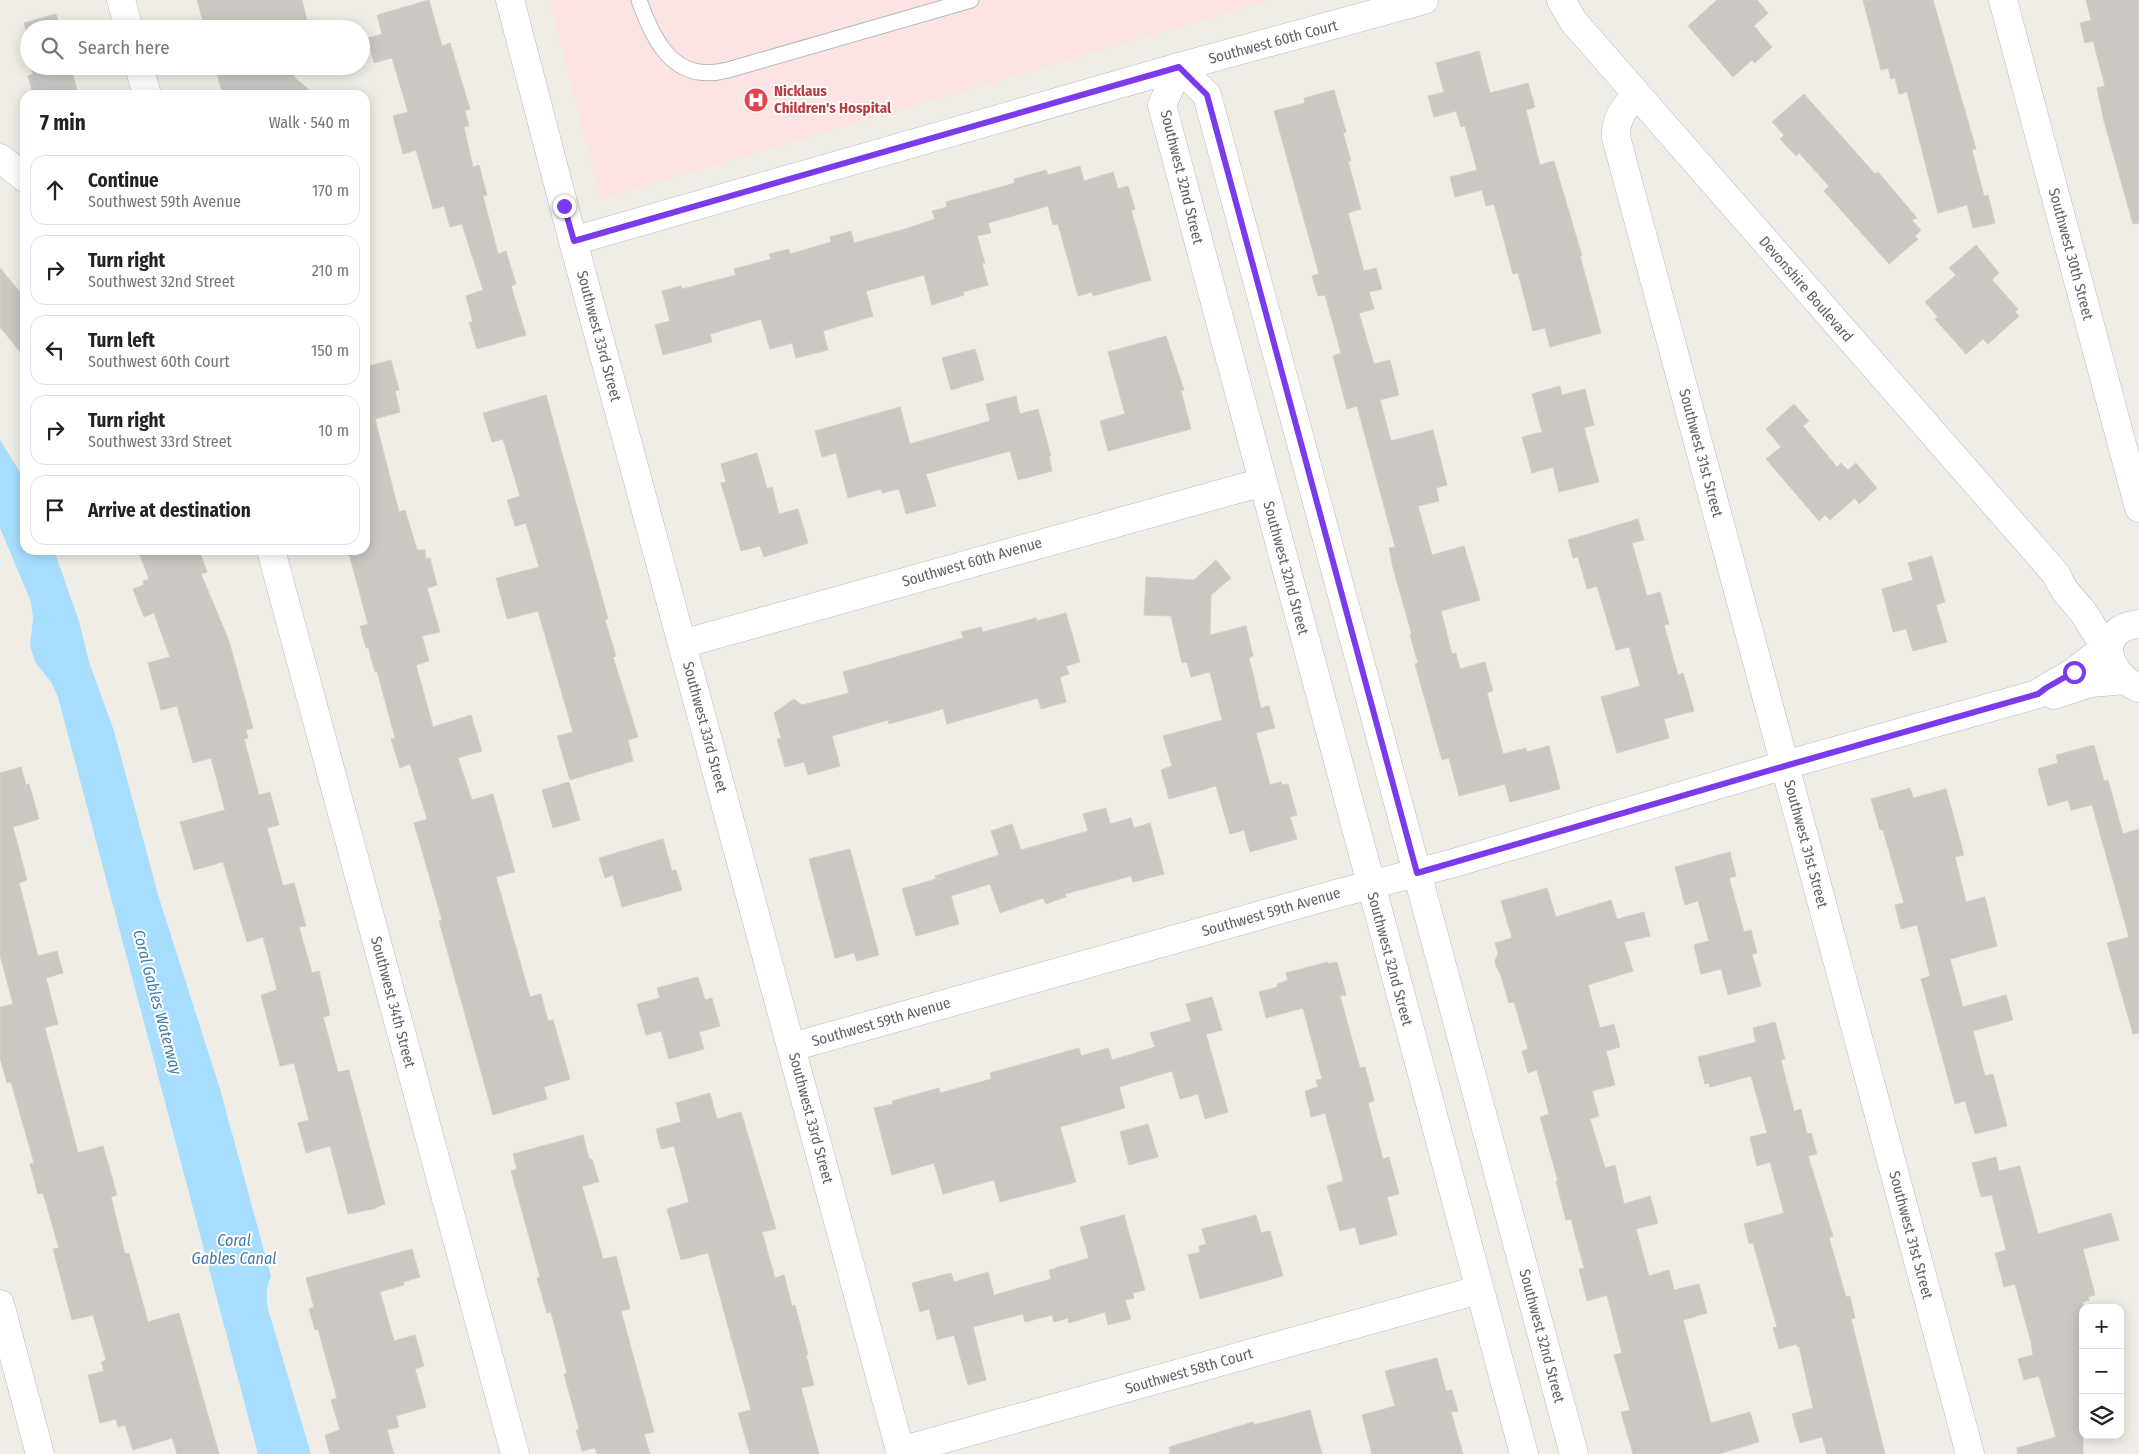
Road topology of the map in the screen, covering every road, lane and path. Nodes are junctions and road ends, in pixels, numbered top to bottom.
1 (121, 0) edge
2 (510, 0) edge
3 (640, 0) edge
4 (971, 0) edge
5 (1424, 0) edge
6 (1561, 0) edge
7 (2003, 0) edge
8 (127, 20) edge
9 (1179, 67) junction
10 (141, 75) edge
11 (146, 90) edge
12 (1636, 95) junction
13 (0, 158) edge
14 (20, 174) edge
15 (574, 241) junction
16 (1263, 482) junction
17 (2139, 508) edge
18 (271, 555) edge
19 (2056, 574) junction
20 (2137, 624) edge
21 (682, 644) junction
22 (2109, 648) junction
23 (2132, 684) edge
24 (2038, 694) junction
25 (1785, 766) junction
26 (1417, 873) junction
27 (1371, 885) junction
28 (792, 1047) junction
29 (1478, 1290) junction
30 (0, 1304) edge
31 (901, 1453) edge
32 (40, 1454) edge
33 (515, 1454) edge
34 (1524, 1454) edge
35 (1574, 1454) edge
36 (1970, 1454) edge

1 - 8 street
2 - 15 street, Southwest 33rd Street
3 - 4 lane
5 - 9 street, Southwest 60th Court
6 - 12 street, Devonshire Boulevard
7 - 17 street, Southwest 30th Street
9 - 15 street, Southwest 60th Court
9 - 16 street, Southwest 32nd Street
9 - 26 street, Southwest 32nd Street
10 - 11 street
12 - 19 street, Devonshire Boulevard
12 - 25 street, Southwest 31st Street
13 - 14 street
15 - 21 street, Southwest 33rd Street
16 - 21 street, Southwest 60th Avenue
16 - 27 street, Southwest 32nd Street
18 - 33 street, Southwest 34th Street
19 - 20 street, Devonshire Boulevard
19 - 22 street, Devonshire Boulevard
20 - 22 street
21 - 28 street, Southwest 33rd Street
22 - 23 street
22 - 24 street, Southwest 59th Avenue
23 - 24 street, Southwest 59th Avenue
24 - 25 street, Southwest 59th Avenue
25 - 26 street, Southwest 59th Avenue
25 - 36 street, Southwest 31st Street
26 - 27 street, Southwest 59th Avenue
26 - 35 street, Southwest 32nd Street
27 - 28 street, Southwest 59th Avenue
27 - 29 street, Southwest 32nd Street
28 - 31 street, Southwest 33rd Street
29 - 31 street, Southwest 58th Court
29 - 34 street, Southwest 32nd Street
30 - 32 street

